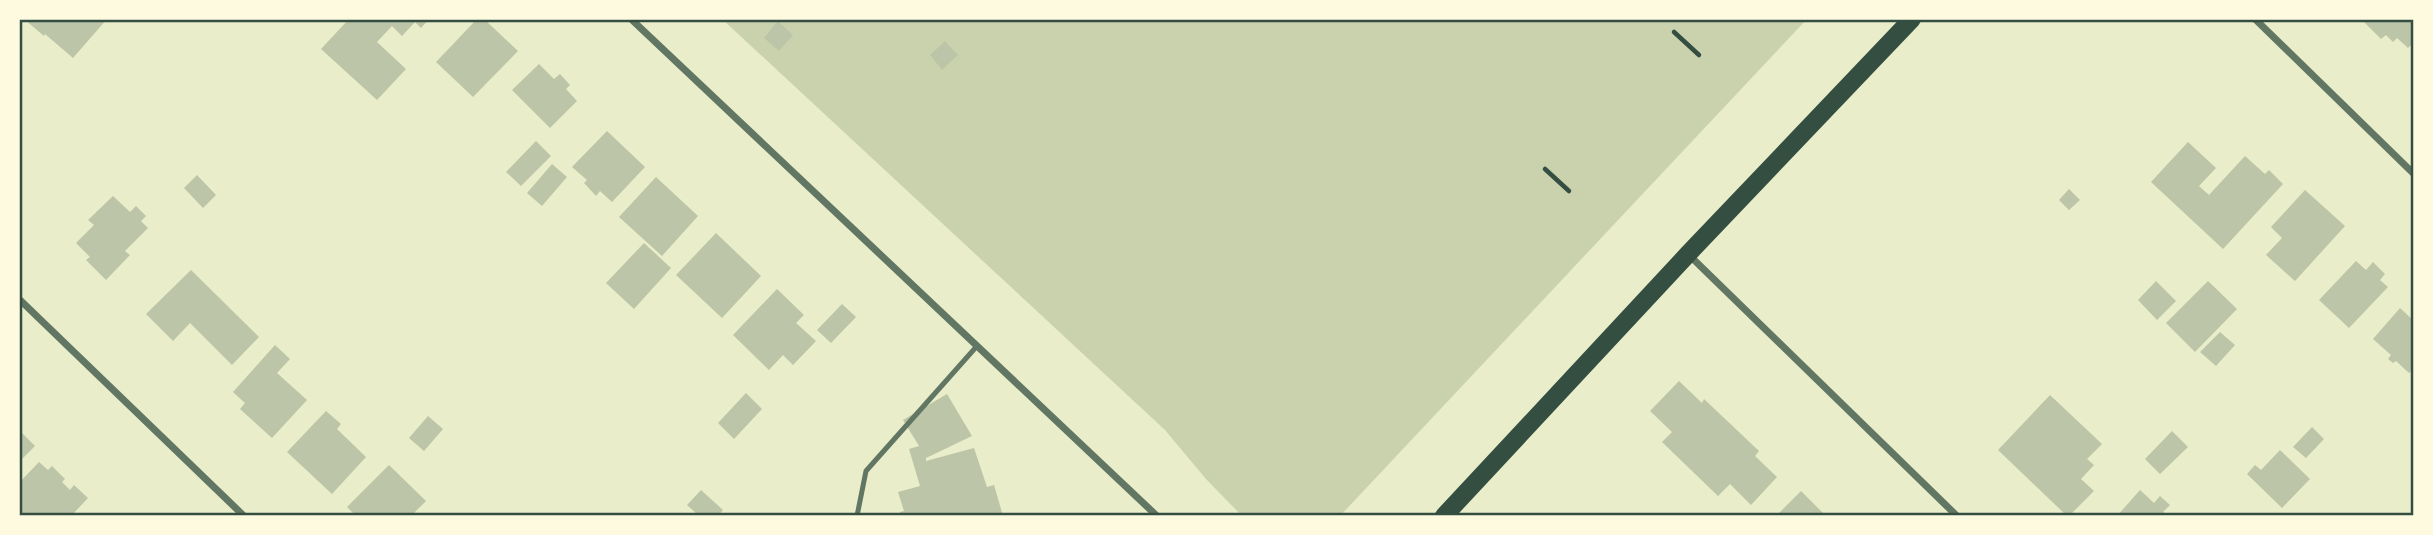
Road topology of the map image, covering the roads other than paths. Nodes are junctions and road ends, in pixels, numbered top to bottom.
1 (631, 19) edge
2 (1912, 19) edge
3 (2255, 19) edge
4 (2414, 174) edge
5 (1688, 254) junction
6 (19, 299) edge
7 (977, 346) junction
8 (244, 516) edge
9 (856, 516) edge
10 (1157, 516) edge
11 (1444, 516) edge
12 (1957, 516) edge

1 - 7 street
2 - 5 main road
3 - 4 street
5 - 11 main road
5 - 12 street
6 - 8 street
7 - 9 lane
7 - 10 street

